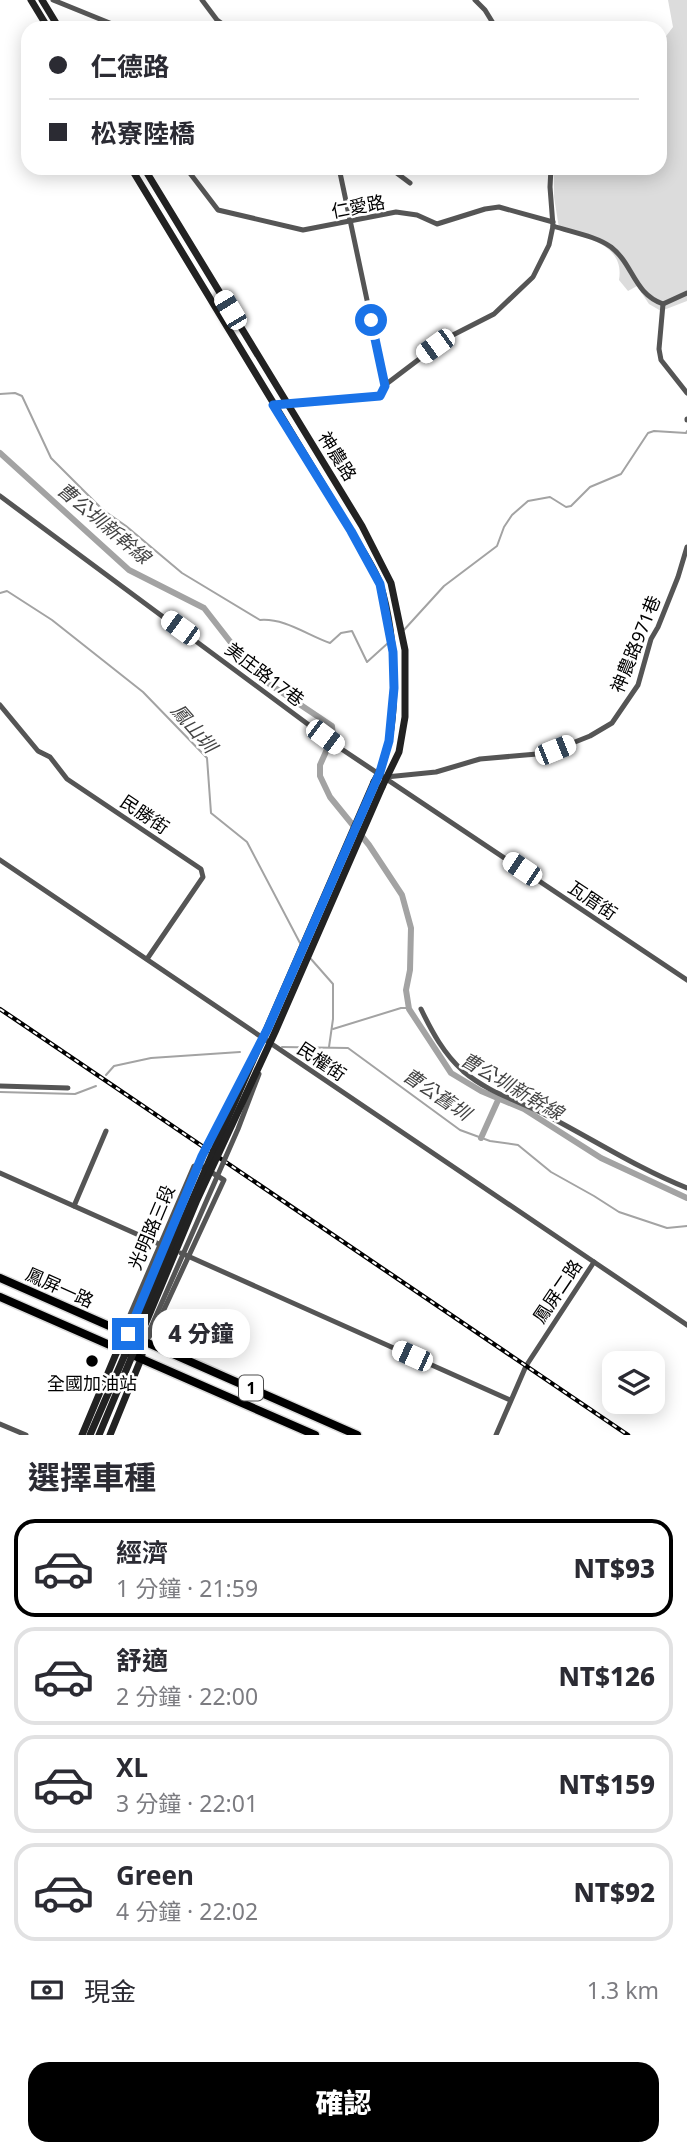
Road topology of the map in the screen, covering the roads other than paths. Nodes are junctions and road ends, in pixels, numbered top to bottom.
1 (31, 0) edge
2 (42, 0) edge
3 (52, 0) edge
4 (202, 0) edge
5 (475, 0) edge
6 (44, 21) edge
7 (55, 21) edge
8 (104, 21) edge
9 (218, 21) edge
10 (492, 21) edge
11 (135, 175) edge
12 (148, 175) edge
13 (191, 175) edge
14 (341, 175) edge
15 (399, 175) edge
16 (551, 175) edge
17 (410, 183) dead end
18 (351, 222) junction
19 (553, 224) junction
20 (687, 293) edge
21 (663, 304) junction
22 (385, 386) junction
23 (687, 393) edge
24 (287, 404) junction
25 (273, 405) junction
26 (0, 496) edge
27 (687, 547) edge
28 (0, 705) edge
29 (383, 775) junction
30 (0, 860) edge
31 (147, 960) junction
32 (687, 980) edge
33 (421, 1009) dead end
34 (271, 1030) junction
35 (0, 1086) edge
36 (68, 1088) dead end
37 (106, 1131) dead end
38 (0, 1173) edge
39 (687, 1188) edge
40 (74, 1206) junction
41 (160, 1244) junction
42 (189, 1257) junction
43 (594, 1262) junction
44 (0, 1278) edge
45 (0, 1297) edge
46 (687, 1325) edge
47 (128, 1334) junction
48 (145, 1341) junction
49 (118, 1349) junction
50 (141, 1359) junction
51 (510, 1400) junction
52 (297, 1409) junction
53 (0, 1424) edge
54 (290, 1424) junction
55 (26, 1435) edge
56 (82, 1435) edge
57 (90, 1435) edge
58 (99, 1435) edge
59 (110, 1435) edge
60 (315, 1435) edge
61 (357, 1435) edge
62 (496, 1435) edge

1 - 6 street
2 - 7 street
3 - 8 street
4 - 9 street
5 - 10 street
11 - 25 street, 神農路
12 - 24 street, 神農路
13 - 18 street, 仁愛路
14 - 18 street
15 - 17 street
16 - 19 street
18 - 19 street, 仁愛路
18 - 22 street
19 - 21 street, 仁愛路
19 - 22 street
20 - 21 street
21 - 23 street
22 - 24 street
24 - 25 street
24 - 29 street, 神農路
25 - 29 street, 神農路
26 - 29 street, 美庄路17巷
27 - 29 street, 神農路971巷
28 - 31 street, 民勝街
29 - 32 street, 瓦厝街
29 - 34 street, 神農路, bridge
29 - 34 street, 神農路, bridge
30 - 31 street, 民權街
31 - 43 street, 民權街
33 - 39 street
34 - 47 street, bridge
34 - 48 street, bridge
34 - 57 street, bridge
34 - 58 street, bridge
35 - 36 street
37 - 40 street
38 - 40 street
40 - 41 street
41 - 42 street
41 - 42 street, 光明路三段
41 - 47 street, 光明路三段
42 - 48 street, 光明路三段
42 - 51 street
43 - 46 street, 鳳屏二路
43 - 51 street, 鳳屏二路
44 - 47 main road, 鳳屏一路 / 1
45 - 49 main road, 鳳屏一路 / 1
47 - 48 main road, 鳳屏一路 / 1
47 - 49 street, 光明路三段
48 - 50 street, 光明路三段
48 - 52 main road, 1
49 - 50 main road, 鳳屏一路 / 1
49 - 56 street, 光明路三段
50 - 54 main road, 1
50 - 59 street, 光明路三段
51 - 62 street, 鳳屏二路
52 - 54 main road
52 - 61 main road, 1
53 - 55 street
54 - 60 main road, 1

